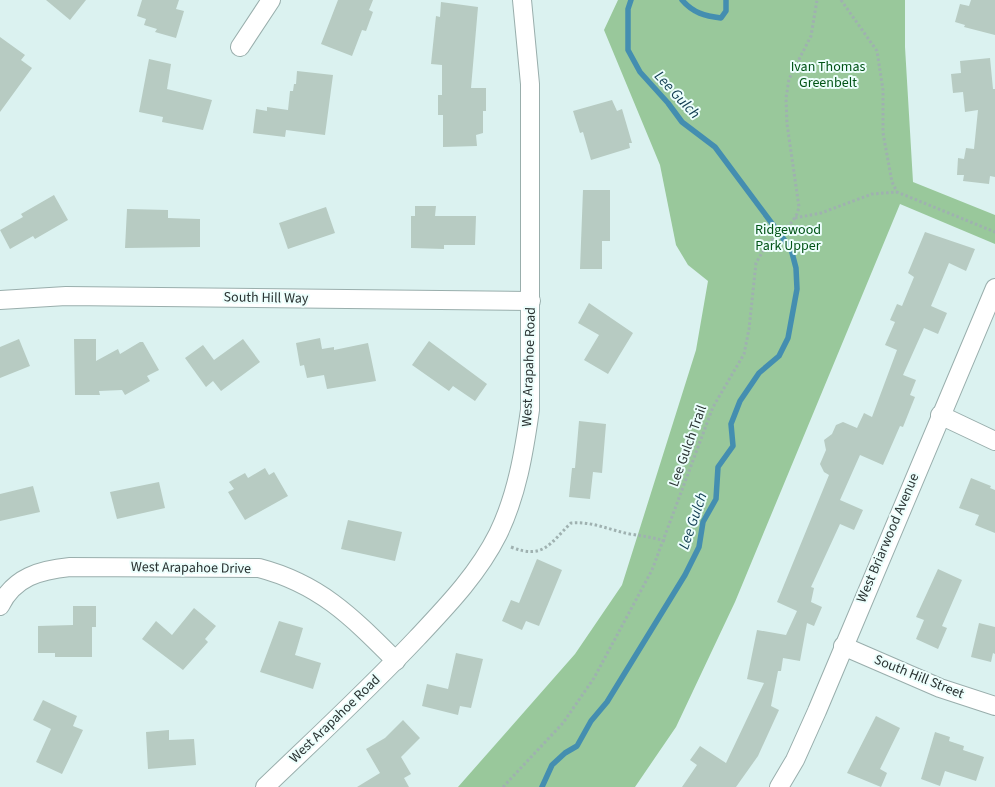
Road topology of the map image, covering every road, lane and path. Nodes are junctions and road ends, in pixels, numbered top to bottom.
1 (271, 0) edge
2 (522, 0) edge
3 (817, 0) edge
4 (841, 0) edge
5 (240, 47) dead end
6 (897, 192) junction
7 (793, 220) junction
8 (995, 232) edge
9 (995, 288) edge
10 (0, 300) edge
11 (531, 301) junction
12 (940, 415) junction
13 (995, 441) edge
14 (495, 538) junction
15 (665, 541) junction
16 (0, 606) edge
17 (843, 646) junction
18 (396, 661) junction
19 (995, 706) edge
20 (265, 787) edge
21 (503, 787) edge
22 (779, 787) edge

1 - 5 street
2 - 11 street, West Arapahoe Road
3 - 7 path
4 - 6 path
6 - 7 path
6 - 8 path
7 - 15 path, Lee Gulch Trail
9 - 12 street, West Briarwood Avenue
10 - 11 street, South Hill Way
11 - 14 street, West Arapahoe Road
12 - 13 street
12 - 17 street, West Briarwood Avenue
14 - 15 path
14 - 18 street, West Arapahoe Road
15 - 21 path, Lee Gulch Trail
16 - 18 street, West Arapahoe Drive
17 - 19 street, South Hill Street
17 - 22 street, West Briarwood Avenue
18 - 20 street, West Arapahoe Road

